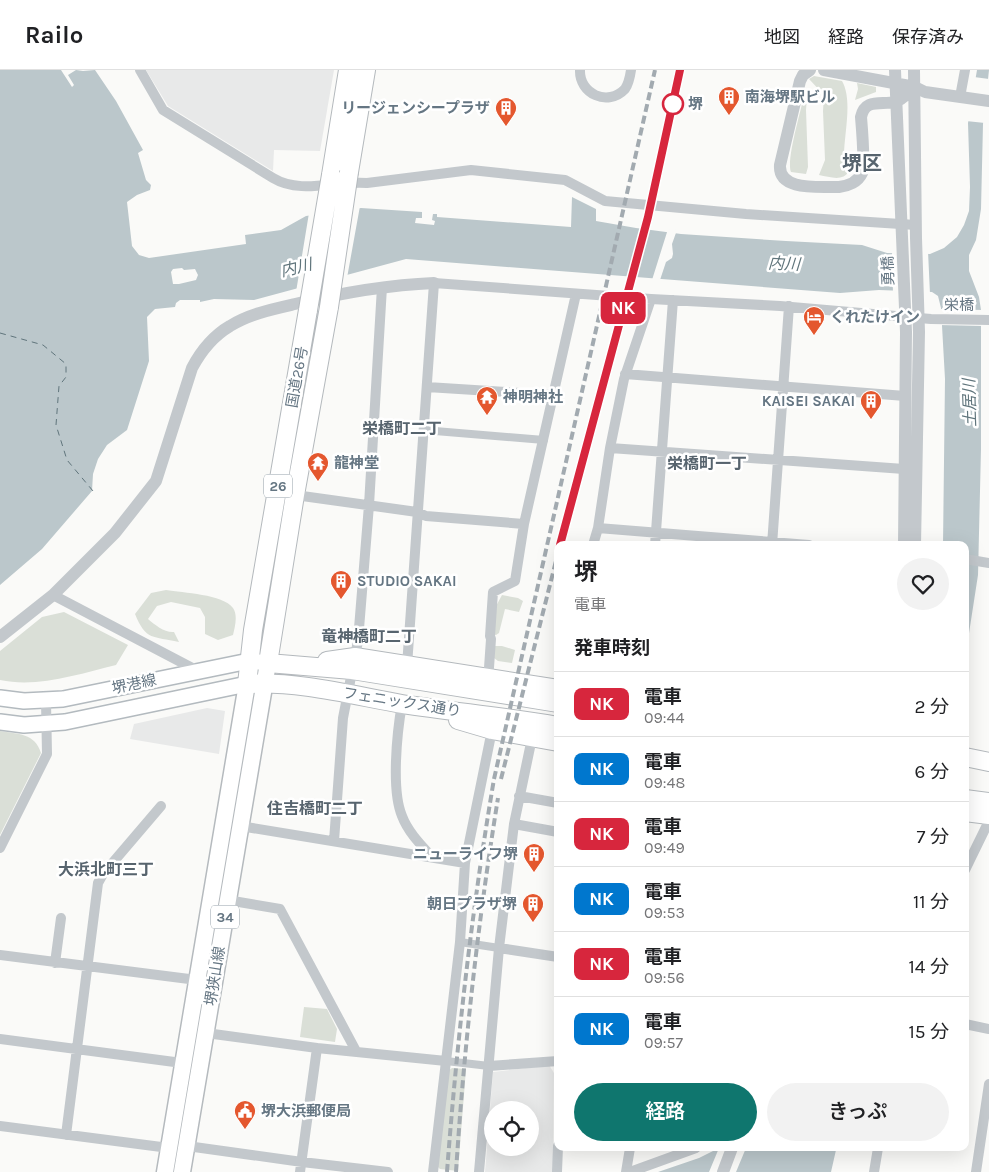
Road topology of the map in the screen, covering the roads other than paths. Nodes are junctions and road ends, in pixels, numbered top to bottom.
1 (140, 70) edge
2 (348, 70) edge
3 (366, 70) edge
4 (580, 70) edge
5 (632, 70) edge
6 (810, 70) edge
7 (824, 70) edge
8 (896, 70) edge
9 (914, 70) edge
10 (965, 70) edge
11 (896, 84) junction
12 (915, 87) junction
13 (964, 97) junction
14 (989, 101) edge
15 (896, 102) junction
16 (902, 225) junction
17 (916, 225) junction
18 (910, 238) junction
19 (434, 283) junction
20 (382, 287) junction
21 (576, 294) junction
22 (651, 299) junction
23 (673, 300) junction
24 (789, 306) junction
25 (918, 318) junction
26 (988, 320) edge
27 (625, 374) junction
28 (667, 377) junction
29 (427, 387) junction
30 (783, 387) junction
31 (553, 395) junction
32 (905, 396) junction
33 (423, 430) junction
34 (544, 440) junction
35 (610, 448) junction
36 (662, 452) junction
37 (778, 460) junction
38 (904, 469) junction
39 (295, 495) junction
40 (369, 504) junction
41 (417, 512) junction
42 (524, 524) junction
43 (598, 528) junction
44 (656, 533) junction
45 (594, 541) edge
46 (655, 541) edge
47 (740, 541) edge
48 (772, 541) edge
49 (904, 541) edge
50 (915, 541) edge
51 (969, 560) edge
52 (989, 562) edge
53 (54, 595) junction
54 (0, 637) edge
55 (249, 661) junction
56 (268, 663) junction
57 (353, 664) junction
58 (407, 666) junction
59 (198, 671) junction
60 (265, 683) junction
61 (247, 684) junction
62 (487, 685) junction
63 (554, 689) edge
64 (347, 694) junction
65 (0, 698) edge
66 (46, 701) junction
67 (554, 702) edge
68 (402, 704) junction
69 (0, 722) edge
70 (47, 724) junction
71 (554, 725) edge
72 (492, 730) junction
73 (532, 738) junction
74 (554, 741) edge
75 (969, 758) edge
76 (989, 762) edge
77 (519, 796) junction
78 (969, 799) edge
79 (554, 802) edge
80 (989, 802) edge
81 (162, 806) dead end
82 (969, 812) edge
83 (989, 815) edge
84 (989, 821) edge
85 (514, 824) junction
86 (240, 826) junction
87 (554, 831) edge
88 (334, 841) junction
89 (0, 848) edge
90 (432, 857) junction
91 (465, 862) junction
92 (969, 862) edge
93 (227, 900) junction
94 (60, 918) dead end
95 (460, 942) junction
96 (499, 948) junction
97 (0, 955) edge
98 (554, 956) edge
99 (55, 963) junction
100 (88, 966) junction
101 (197, 980) junction
102 (969, 1025) edge
103 (989, 1029) edge
104 (206, 1033) junction
105 (0, 1039) edge
106 (317, 1048) junction
107 (77, 1050) junction
108 (356, 1051) junction
109 (446, 1061) junction
110 (554, 1061) edge
111 (182, 1063) junction
112 (489, 1066) junction
113 (989, 1084) edge
114 (988, 1104) edge
115 (0, 1126) edge
116 (66, 1135) junction
117 (187, 1146) junction
118 (168, 1148) junction
119 (558, 1151) edge
120 (630, 1151) edge
121 (688, 1151) edge
122 (731, 1151) edge
123 (878, 1151) edge
124 (301, 1167) edge
125 (165, 1172) edge
126 (182, 1172) edge
127 (388, 1172) edge
128 (433, 1172) edge
129 (479, 1172) edge
130 (557, 1172) edge
131 (626, 1172) edge
132 (630, 1172) edge
133 (723, 1172) edge
134 (874, 1172) edge
135 (976, 1172) edge

1 - 16 street
2 - 55 highway, 国道26号 / 26, bridge
3 - 39 highway, 国道26号 / 26, bridge
4 - 5 street
6 - 15 street
7 - 11 street
8 - 11 street
9 - 12 street
10 - 13 street
11 - 12 street
11 - 15 street
12 - 13 street
12 - 15 street
12 - 17 street
13 - 14 street
15 - 16 street
16 - 17 street
16 - 18 street
17 - 18 street
18 - 25 street, 勇橋
19 - 20 street
19 - 21 street, 栄橋
19 - 29 street
20 - 40 street
20 - 53 street
21 - 22 street, 栄橋
21 - 31 street
22 - 23 street, 栄橋
22 - 27 street
23 - 24 street, 栄橋
23 - 28 street
24 - 25 street, 栄橋
24 - 30 street
25 - 26 street, 栄橋
25 - 32 street
25 - 50 street
27 - 28 street
27 - 35 street
28 - 30 street
28 - 36 street
29 - 31 street
29 - 33 street
30 - 32 street
30 - 37 street
31 - 34 street
32 - 38 street
33 - 34 street
33 - 41 street
34 - 42 street
35 - 36 street
35 - 43 street
36 - 37 street
36 - 44 street
37 - 38 street
37 - 48 street
38 - 49 street
39 - 40 street
39 - 56 highway, 国道26号 / 26
40 - 41 street
40 - 57 street
41 - 42 street
41 - 58 street
42 - 62 street
43 - 44 street
43 - 45 street
44 - 46 street
44 - 47 street
51 - 52 street
53 - 54 street
53 - 59 street
55 - 56 main road, 堺港線
55 - 59 main road, 堺港線
55 - 61 highway, 国道26号 / 26
56 - 57 highway, フェニックス通り
56 - 60 main road, 堺狭山線 / 34
57 - 58 highway
57 - 62 highway, フェニックス通り
57 - 64 street
58 - 62 highway
59 - 66 main road, 堺港線
60 - 61 highway, フェニックス通り
60 - 64 highway, フェニックス通り
60 - 86 main road, 堺狭山線 / 34
61 - 70 main road, 堺港線
61 - 101 main road, 堺狭山線 / 34
62 - 63 highway
62 - 67 highway, フェニックス通り
64 - 68 highway, フェニックス通り
64 - 88 street
65 - 66 main road, 堺港線
66 - 70 street
68 - 71 highway, フェニックス通り
68 - 72 highway
68 - 90 street
69 - 70 main road, 堺港線
70 - 89 street
72 - 73 highway
72 - 91 street
73 - 74 highway
73 - 77 street
75 - 76 highway
77 - 79 street
77 - 85 street
78 - 80 highway
81 - 100 street
82 - 83 highway
84 - 92 street
85 - 87 street
85 - 96 street
86 - 88 street
86 - 93 main road, 堺狭山線 / 34
88 - 90 street
90 - 91 street
91 - 95 street
93 - 104 main road, 堺狭山線 / 34
93 - 108 street
94 - 99 street
95 - 96 street
95 - 109 street
96 - 98 street
96 - 112 street
97 - 99 street
99 - 100 street
100 - 101 street
100 - 107 street
101 - 111 main road, 堺狭山線 / 34
102 - 103 street
104 - 106 street
104 - 117 main road, 堺狭山線 / 34
105 - 107 street
106 - 108 street
106 - 124 street
107 - 111 street
107 - 116 street
108 - 109 street
109 - 112 street
109 - 128 street
110 - 112 street
111 - 118 main road, 堺狭山線 / 34
112 - 129 street
113 - 114 street
114 - 135 street
115 - 116 street
116 - 118 street
117 - 124 street
117 - 126 main road, 堺狭山線 / 34
118 - 125 main road, 堺狭山線 / 34
119 - 130 street
120 - 131 street
121 - 132 street
122 - 133 street
123 - 134 street
124 - 127 street

